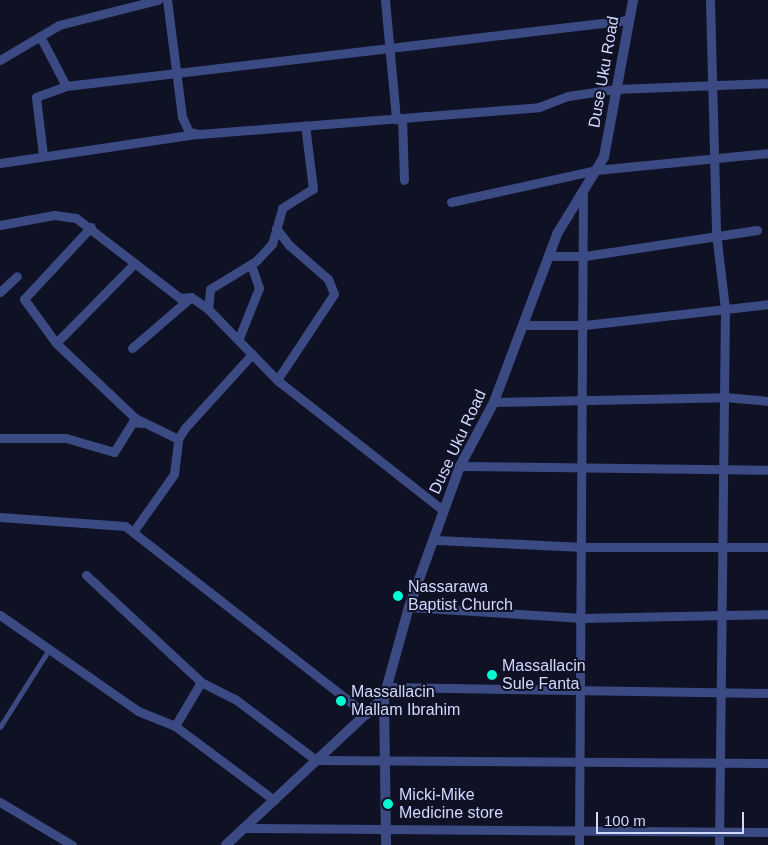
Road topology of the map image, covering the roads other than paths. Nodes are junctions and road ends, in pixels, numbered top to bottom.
1 (158, 0) edge
2 (167, 0) edge
3 (385, 0) edge
4 (633, 0) edge
5 (710, 0) edge
6 (628, 20) junction
7 (40, 36) junction
8 (389, 51) junction
9 (0, 60) edge
10 (176, 71) junction
11 (768, 83) edge
12 (66, 86) junction
13 (710, 87) junction
14 (615, 89) junction
15 (399, 118) junction
16 (305, 125) junction
17 (199, 134) junction
18 (768, 153) edge
19 (43, 155) junction
20 (715, 159) junction
21 (0, 163) edge
22 (596, 170) junction
23 (404, 180) dead end
24 (583, 194) junction
25 (451, 202) dead end
26 (0, 225) edge
27 (91, 227) junction
28 (276, 228) junction
29 (757, 230) dead end
30 (716, 233) junction
31 (549, 256) junction
32 (585, 256) junction
33 (133, 265) junction
34 (251, 265) junction
35 (18, 276) dead end
36 (0, 292) edge
37 (191, 297) junction
38 (768, 304) edge
39 (208, 309) junction
40 (725, 309) junction
41 (523, 325) junction
42 (585, 325) junction
43 (239, 338) junction
44 (56, 343) junction
45 (132, 348) dead end
46 (252, 354) junction
47 (277, 380) junction
48 (725, 397) junction
49 (582, 400) junction
50 (768, 400) edge
51 (494, 402) junction
52 (147, 424) junction
53 (0, 438) edge
54 (178, 439) junction
55 (460, 466) junction
56 (583, 469) junction
57 (726, 469) junction
58 (768, 470) edge
59 (443, 510) junction
60 (0, 517) edge
61 (133, 532) junction
62 (436, 540) junction
63 (583, 547) junction
64 (724, 548) junction
65 (768, 548) edge
66 (86, 575) dead end
67 (409, 608) junction
68 (768, 614) edge
69 (0, 615) edge
70 (722, 615) junction
71 (584, 618) junction
72 (50, 648) junction
73 (201, 682) junction
74 (582, 689) junction
75 (386, 692) junction
76 (721, 692) junction
77 (768, 693) edge
78 (366, 714) junction
79 (175, 726) junction
80 (0, 727) edge
81 (316, 760) junction
82 (386, 760) junction
83 (581, 762) junction
84 (720, 762) junction
85 (768, 763) edge
86 (274, 800) junction
87 (0, 802) edge
88 (244, 828) junction
89 (386, 829) junction
90 (580, 831) junction
91 (719, 832) junction
92 (768, 832) edge
93 (72, 845) edge
94 (226, 845) edge
95 (386, 845) edge
96 (579, 845) edge
97 (718, 845) edge

1 - 7 street
2 - 10 street
3 - 8 street
4 - 6 street, Duse Uku Road
5 - 13 street
6 - 8 street
6 - 14 street, Duse Uku Road
7 - 9 street
7 - 12 street
8 - 10 street
8 - 15 street
10 - 12 street
10 - 17 street
11 - 13 street
12 - 19 street
13 - 14 street
13 - 20 street
14 - 15 street
14 - 22 street, Duse Uku Road
15 - 16 street
15 - 23 street
16 - 17 street
16 - 28 street
17 - 19 street
18 - 20 street
19 - 21 street
20 - 22 street
20 - 30 street
22 - 24 street, Duse Uku Road
22 - 25 street
24 - 31 street, Duse Uku Road
24 - 32 street
26 - 27 street
27 - 33 street
27 - 44 street
28 - 34 street
28 - 47 street
29 - 30 street
30 - 32 street
30 - 40 street
31 - 32 street
31 - 41 street, Duse Uku Road
32 - 42 street
33 - 37 street
33 - 44 street
34 - 39 street
34 - 43 street
35 - 36 street
37 - 39 street
37 - 45 street
38 - 40 street
39 - 43 street
40 - 42 street
40 - 48 street
41 - 42 street
41 - 51 street, Duse Uku Road
42 - 49 street
43 - 46 street
44 - 52 street
46 - 47 street
46 - 54 street
47 - 59 street
48 - 49 street
48 - 50 street
48 - 57 street
49 - 51 street
49 - 56 street
51 - 55 street, Duse Uku Road
52 - 53 street
52 - 54 street
54 - 61 street
55 - 56 street
55 - 59 street, Duse Uku Road
56 - 57 street
56 - 63 street
57 - 58 street
57 - 64 street
59 - 62 street, Duse Uku Road
60 - 61 street
61 - 78 street
62 - 63 street
62 - 67 street, Duse Uku Road
63 - 64 street
63 - 71 street
64 - 65 street
64 - 70 street
66 - 73 street
67 - 71 street
67 - 75 street, Duse Uku Road
68 - 70 street
69 - 72 street
70 - 71 street
70 - 76 street
71 - 74 street
72 - 79 street
72 - 80 lane
73 - 79 street
73 - 81 street
74 - 75 street
74 - 76 street
74 - 83 street
75 - 78 street
75 - 82 street, Duse Uku Road
76 - 77 street
76 - 84 street
78 - 81 street
79 - 86 street
81 - 82 street
81 - 86 street
82 - 83 street
82 - 89 street, Duse Uku Road
83 - 84 street
83 - 90 street
84 - 85 street
84 - 91 street
86 - 88 street
87 - 93 street
88 - 89 street
88 - 94 street
89 - 90 street
89 - 95 street, Duse Uku Road
90 - 91 street
90 - 96 street
91 - 92 street
91 - 97 street

